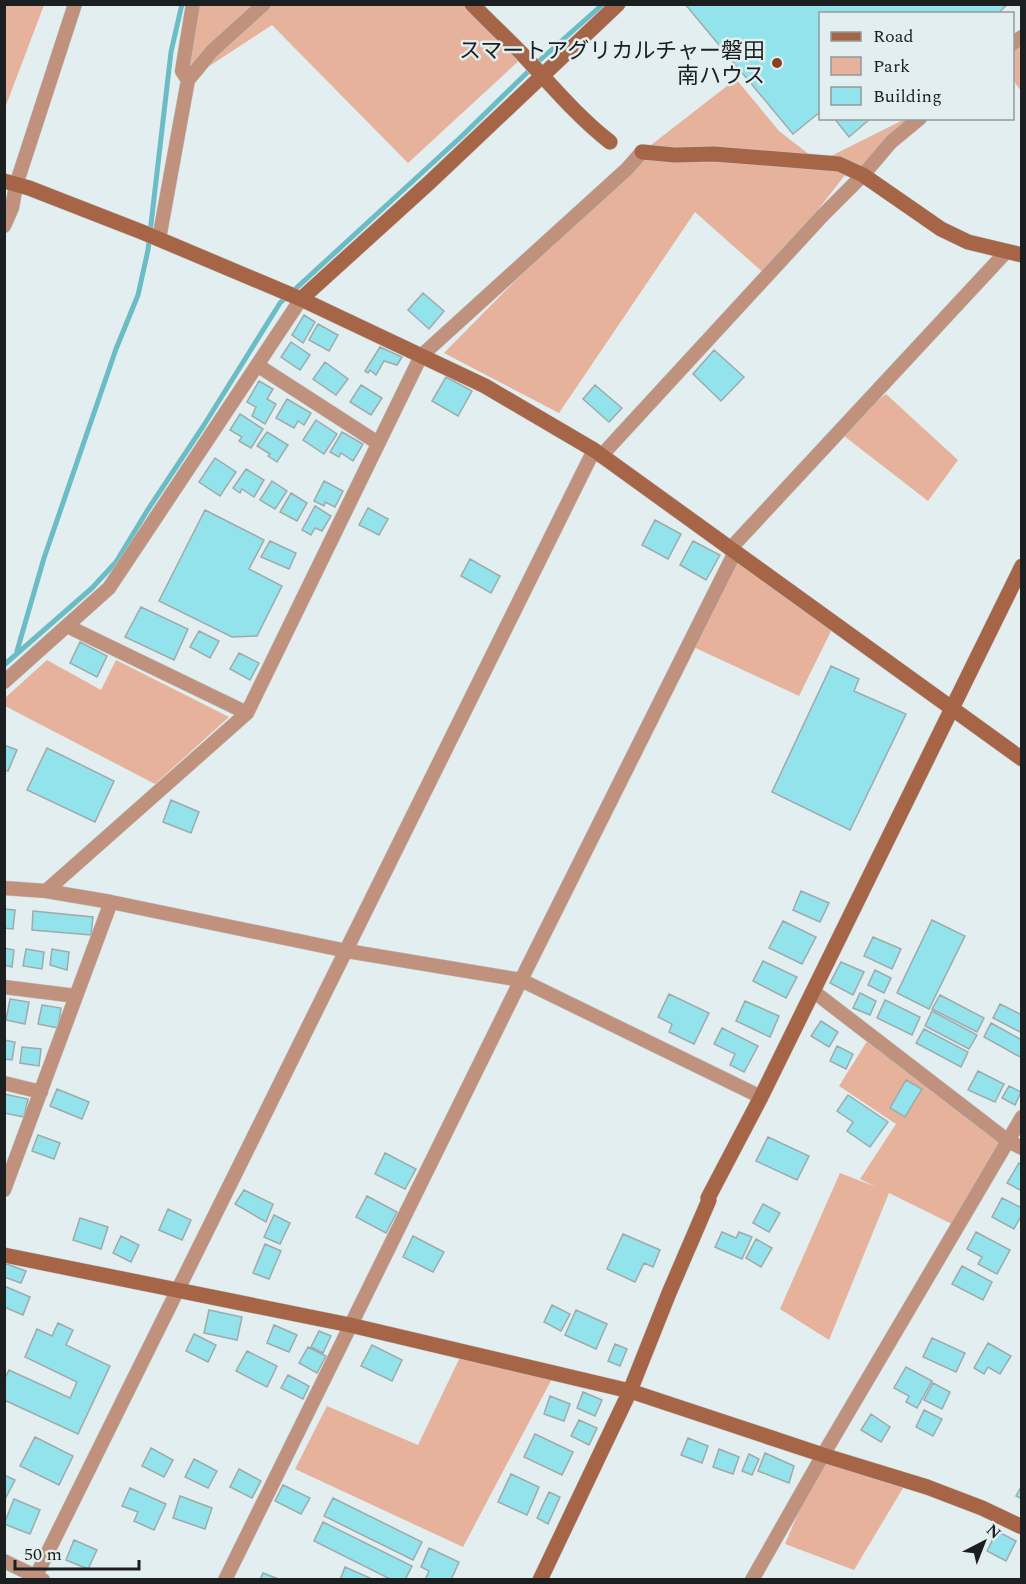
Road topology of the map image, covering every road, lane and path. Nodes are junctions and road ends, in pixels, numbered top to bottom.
1 (75, 4) edge
2 (193, 4) edge
3 (264, 4) edge
4 (472, 4) edge
5 (618, 4) edge
6 (541, 76) junction
7 (188, 80) junction
8 (918, 120) edge
9 (610, 142) dead end
10 (642, 152) joint
11 (863, 175) junction
12 (10, 183) edge
13 (4, 226) edge
14 (159, 239) junction
15 (1014, 253) edge
16 (301, 299) junction
17 (421, 356) junction
18 (256, 365) junction
19 (378, 443) junction
20 (598, 453) junction
21 (733, 551) junction
22 (1022, 566) edge
23 (67, 626) junction
24 (4, 682) edge
25 (951, 709) junction
26 (247, 713) junction
27 (1022, 759) edge
28 (4, 888) edge
29 (46, 891) junction
30 (111, 902) junction
31 (347, 951) junction
32 (521, 980) junction
33 (4, 987) edge
34 (813, 991) junction
35 (76, 996) junction
36 (4, 1083) edge
37 (41, 1092) junction
38 (761, 1097) junction
39 (1022, 1117) edge
40 (1008, 1141) junction
41 (1022, 1148) edge
42 (8, 1170) edge
43 (4, 1190) edge
44 (4, 1255) edge
45 (177, 1291) junction
46 (350, 1325) junction
47 (630, 1391) junction
48 (823, 1455) junction
49 (1022, 1527) edge
50 (4, 1561) edge
51 (38, 1578) edge
52 (225, 1580) edge
53 (540, 1580) edge
54 (752, 1580) edge

1 - 12 street
2 - 7 street
3 - 7 street
4 - 6 street
5 - 6 street
6 - 9 street
6 - 16 street
7 - 14 street
8 - 11 street
10 - 11 street
10 - 17 street
11 - 15 street
11 - 20 street
12 - 13 street
12 - 14 street
14 - 16 street
15 - 21 street
16 - 17 street
16 - 18 street
17 - 19 street
17 - 20 street
18 - 19 street
18 - 23 street
19 - 26 street
20 - 21 street
20 - 31 street
21 - 25 street
21 - 32 street
22 - 25 street
23 - 24 street
23 - 26 street
25 - 27 street
25 - 34 street
26 - 29 street
28 - 29 street
29 - 30 street
30 - 31 street
30 - 35 street
31 - 32 street
31 - 45 street
32 - 38 street
32 - 46 street
33 - 35 street
34 - 38 street
34 - 40 street
35 - 37 street
36 - 37 street
37 - 42 street
38 - 47 street
39 - 40 street
40 - 41 street
40 - 48 street
42 - 43 street
44 - 45 street
45 - 46 street
45 - 51 street
46 - 47 street
46 - 52 street
47 - 48 street
47 - 53 street
48 - 49 street
48 - 54 street
50 - 51 street

